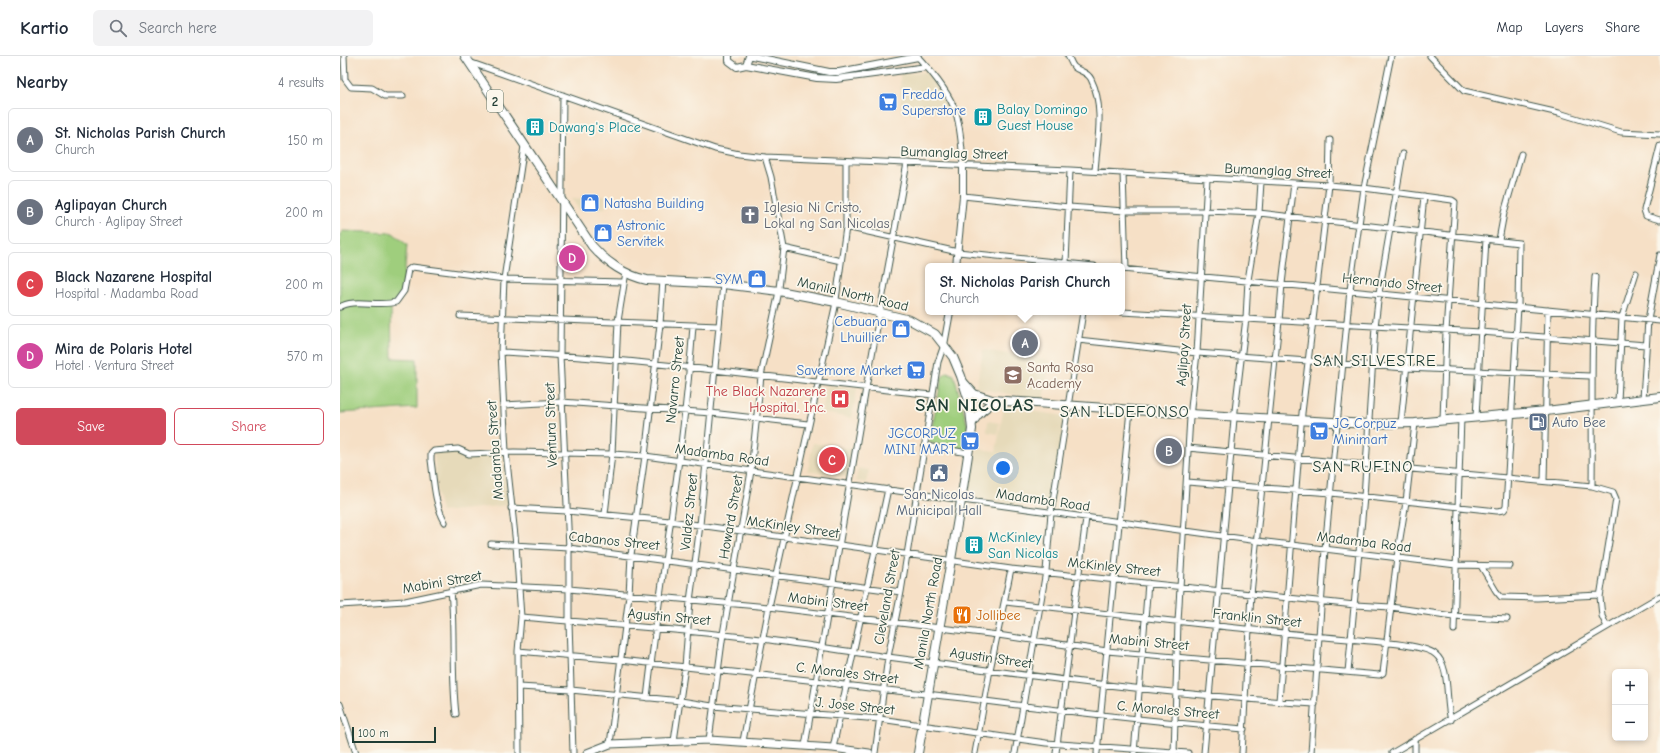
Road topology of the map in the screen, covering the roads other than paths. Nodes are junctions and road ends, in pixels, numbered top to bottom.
1 (344, 56) edge
2 (729, 56) edge
3 (751, 56) edge
4 (1068, 56) edge
5 (1391, 56) edge
6 (1430, 56) edge
7 (918, 57) edge
8 (467, 59) edge
9 (746, 65) junction
10 (926, 67) junction
11 (562, 95) junction
12 (403, 96) dead end
13 (1660, 134) edge
14 (1330, 140) dead end
15 (524, 146) junction
16 (1660, 146) edge
17 (1403, 154) dead end
18 (1521, 154) dead end
19 (765, 157) junction
20 (846, 161) junction
21 (908, 164) junction
22 (963, 166) junction
23 (1070, 170) junction
24 (1095, 171) junction
25 (1123, 173) junction
26 (1207, 179) junction
27 (1261, 182) junction
28 (1294, 183) junction
29 (1328, 185) junction
30 (1364, 188) junction
31 (1398, 192) junction
32 (963, 196) junction
33 (1424, 196) junction
34 (562, 201) junction
35 (1068, 207) junction
36 (1125, 211) junction
37 (1206, 211) junction
38 (1259, 213) junction
39 (1291, 217) junction
40 (1660, 220) edge
41 (1324, 221) junction
42 (1358, 226) junction
43 (846, 227) junction
44 (1390, 230) junction
45 (1421, 232) junction
46 (1452, 235) junction
47 (895, 238) junction
48 (1486, 239) junction
49 (1499, 240) junction
50 (784, 248) junction
51 (958, 252) junction
52 (1660, 255) edge
53 (841, 261) junction
54 (956, 263) edge
55 (1066, 263) joint
56 (1124, 263) edge
57 (1125, 269) edge
58 (626, 272) junction
59 (1636, 273) dead end
60 (1200, 277) junction
61 (1595, 277) dead end
62 (504, 279) junction
63 (663, 280) junction
64 (1248, 280) junction
65 (561, 281) junction
66 (623, 282) junction
67 (722, 284) junction
68 (1282, 284) junction
69 (1316, 287) junction
70 (1350, 290) junction
71 (779, 291) junction
72 (1379, 293) junction
73 (1413, 297) junction
74 (1448, 301) junction
75 (836, 302) junction
76 (1482, 304) junction
77 (340, 307) edge
78 (1518, 307) junction
79 (1548, 310) junction
80 (1125, 312) edge
81 (880, 313) junction
82 (949, 315) edge
83 (1082, 315) edge
84 (1592, 315) junction
85 (460, 316) dead end
86 (1198, 316) junction
87 (502, 318) junction
88 (1246, 318) junction
89 (1622, 318) junction
90 (1648, 320) junction
91 (560, 321) junction
92 (618, 321) junction
93 (1280, 321) junction
94 (1660, 321) edge
95 (1312, 322) junction
96 (660, 324) junction
97 (1346, 324) junction
98 (693, 326) junction
99 (719, 326) junction
100 (1375, 327) junction
101 (1410, 329) junction
102 (1446, 331) junction
103 (1481, 332) junction
104 (1515, 334) junction
105 (1547, 337) junction
106 (1592, 339) junction
107 (1078, 340) junction
108 (1620, 341) junction
109 (1646, 344) junction
110 (944, 345) junction
111 (501, 352) junction
112 (1197, 353) junction
113 (560, 355) junction
114 (1241, 356) junction
115 (1275, 358) junction
116 (616, 359) junction
117 (1308, 361) junction
118 (1342, 362) junction
119 (654, 364) junction
120 (1372, 364) junction
121 (690, 367) junction
122 (1406, 368) junction
123 (1444, 368) junction
124 (716, 369) junction
125 (1479, 370) junction
126 (1513, 371) junction
127 (1546, 373) junction
128 (762, 376) junction
129 (1590, 376) junction
130 (817, 382) junction
131 (963, 382) junction
132 (866, 388) junction
133 (933, 395) junction
134 (1660, 397) edge
135 (1643, 399) junction
136 (1001, 401) junction
137 (562, 402) junction
138 (1618, 402) junction
139 (1593, 404) junction
140 (503, 405) junction
141 (614, 406) junction
142 (1067, 406) junction
143 (650, 409) junction
144 (1130, 410) junction
145 (1546, 411) junction
146 (684, 412) junction
147 (711, 413) junction
148 (1190, 414) junction
149 (1510, 414) junction
150 (1234, 416) junction
151 (1476, 417) junction
152 (758, 418) junction
153 (1269, 418) junction
154 (1461, 418) junction
155 (1302, 420) junction
156 (1443, 420) junction
157 (1338, 422) junction
158 (972, 423) junction
159 (1401, 423) junction
160 (1415, 423) junction
161 (808, 424) junction
162 (1368, 424) junction
163 (925, 446) junction
164 (1188, 448) junction
165 (1231, 451) junction
166 (506, 452) junction
167 (564, 453) junction
168 (969, 453) junction
169 (612, 454) junction
170 (1265, 455) junction
171 (645, 456) junction
172 (1300, 457) junction
173 (679, 462) junction
174 (1332, 462) junction
175 (1366, 464) junction
176 (706, 465) junction
177 (1410, 469) junction
178 (751, 471) junction
179 (1460, 472) junction
180 (798, 477) junction
181 (1508, 478) junction
182 (1544, 481) junction
183 (1187, 482) junction
184 (851, 484) junction
185 (1228, 486) junction
186 (1592, 486) junction
187 (1263, 487) junction
188 (888, 489) junction
189 (1296, 490) junction
190 (916, 493) junction
191 (1330, 493) junction
192 (1364, 497) junction
193 (961, 501) junction
194 (1406, 502) junction
195 (1458, 507) junction
196 (511, 508) junction
197 (567, 511) junction
198 (1051, 513) junction
199 (605, 514) junction
200 (637, 517) junction
201 (1086, 518) junction
202 (670, 521) junction
203 (445, 522) dead end
204 (1120, 522) junction
205 (700, 525) junction
206 (1184, 530) junction
207 (740, 531) junction
208 (1223, 536) junction
209 (784, 537) junction
210 (1258, 541) junction
211 (491, 544) dead end
212 (1291, 545) junction
213 (516, 546) junction
214 (839, 546) junction
215 (569, 548) junction
216 (1325, 549) junction
217 (875, 551) junction
218 (1358, 553) junction
219 (907, 554) junction
220 (631, 555) junction
221 (1397, 557) junction
222 (665, 559) junction
223 (950, 560) junction
224 (695, 563) junction
225 (1456, 565) junction
226 (1481, 566) junction
227 (1510, 566) dead end
228 (734, 569) junction
229 (1011, 569) junction
230 (1046, 571) junction
231 (776, 575) junction
232 (1078, 576) junction
233 (1114, 580) junction
234 (833, 582) junction
235 (1148, 583) junction
236 (1180, 586) junction
237 (519, 587) junction
238 (868, 587) junction
239 (569, 589) junction
240 (450, 590) junction
241 (1218, 591) junction
242 (901, 592) junction
243 (1251, 594) junction
244 (629, 595) junction
245 (1600, 595) junction
246 (1660, 596) edge
247 (659, 598) junction
248 (1286, 598) junction
249 (690, 601) junction
250 (1005, 602) junction
251 (1321, 602) junction
252 (728, 604) junction
253 (340, 605) edge
254 (1355, 605) junction
255 (1039, 606) junction
256 (769, 607) junction
257 (1390, 607) junction
258 (1073, 611) junction
259 (827, 614) junction
260 (1111, 615) junction
261 (1453, 616) junction
262 (521, 617) junction
263 (862, 618) junction
264 (1144, 618) junction
265 (1507, 619) dead end
266 (569, 621) junction
267 (1178, 622) junction
268 (896, 623) junction
269 (624, 625) junction
270 (1215, 626) junction
271 (1608, 627) junction
272 (655, 628) junction
273 (940, 628) junction
274 (1248, 628) junction
275 (689, 630) junction
276 (1454, 630) dead end
277 (1284, 633) junction
278 (723, 634) junction
279 (998, 635) junction
280 (1318, 637) junction
281 (762, 639) junction
282 (1350, 639) junction
283 (1033, 640) junction
284 (1386, 643) junction
285 (1069, 645) junction
286 (822, 646) junction
287 (518, 651) junction
288 (853, 651) junction
289 (1107, 651) junction
290 (1141, 652) junction
291 (570, 656) junction
292 (1176, 656) junction
293 (888, 657) junction
294 (1213, 659) junction
295 (620, 660) junction
296 (933, 662) junction
297 (1247, 662) junction
298 (651, 663) junction
299 (685, 667) junction
300 (1281, 667) junction
301 (990, 670) junction
302 (1316, 670) junction
303 (717, 671) junction
304 (1348, 672) junction
305 (755, 675) junction
306 (1028, 675) junction
307 (1065, 680) junction
308 (817, 681) junction
309 (1104, 684) junction
310 (846, 686) junction
311 (518, 687) junction
312 (1139, 688) junction
313 (571, 690) junction
314 (884, 690) junction
315 (1175, 691) junction
316 (927, 694) junction
317 (616, 695) junction
318 (1210, 696) junction
319 (647, 698) junction
320 (1245, 699) junction
321 (681, 701) junction
322 (985, 701) junction
323 (1279, 701) junction
324 (340, 704) edge
325 (1315, 704) junction
326 (712, 706) junction
327 (1023, 707) junction
328 (749, 708) junction
329 (1062, 712) junction
330 (810, 713) junction
331 (456, 714) dead end
332 (839, 716) junction
333 (1100, 716) junction
334 (880, 719) junction
335 (342, 720) edge
336 (1136, 720) junction
337 (1451, 720) junction
338 (1176, 723) junction
339 (922, 725) junction
340 (1207, 726) junction
341 (1244, 729) junction
342 (980, 732) junction
343 (1017, 738) junction
344 (1414, 739) junction
345 (709, 740) junction
346 (674, 741) junction
347 (742, 741) junction
348 (610, 744) junction
349 (1057, 744) junction
350 (805, 746) junction
351 (1098, 747) junction
352 (833, 748) junction
353 (1134, 751) edge
354 (1174, 752) edge
355 (356, 753) edge
356 (520, 753) edge
357 (574, 753) edge
358 (587, 753) edge
359 (869, 753) edge
360 (876, 753) edge
361 (918, 753) edge
362 (976, 753) edge
363 (1015, 753) edge
364 (1056, 753) edge
365 (1098, 753) edge
366 (1188, 753) edge
367 (1204, 753) edge
368 (1242, 753) edge
369 (1311, 753) edge
370 (1392, 753) edge
371 (1415, 753) edge

1 - 12 street
2 - 9 street
3 - 7 street
3 - 9 street
4 - 24 street
5 - 30 street
6 - 13 street
7 - 10 street
8 - 11 street, Bumanglag Street
8 - 15 main road, Manila North Road / 2
9 - 10 street
10 - 22 street
11 - 19 street, Bumanglag Street
11 - 34 street, Ventura Street
14 - 29 street
15 - 34 main road, Manila North Road / 2
15 - 62 street, Madamba Street
16 - 40 street
17 - 31 street
18 - 49 street
19 - 20 street, Bumanglag Street
19 - 50 street, Howard Street
20 - 21 street, Bumanglag Street
20 - 43 street
21 - 22 street, Bumanglag Street
21 - 47 street
22 - 23 street, Bumanglag Street
22 - 32 street
23 - 24 street, Bumanglag Street
23 - 35 street
24 - 25 street, Bumanglag Street
25 - 26 street, Bumanglag Street
25 - 36 street
26 - 27 street, Bumanglag Street
26 - 37 street, Aglipay Street
27 - 28 street, Bumanglag Street
27 - 38 street
28 - 29 street, Bumanglag Street
28 - 39 street
29 - 30 street, Bumanglag Street
29 - 41 street
30 - 31 street, Bumanglag Street
30 - 42 street
31 - 33 street, Bumanglag Street
31 - 44 street
32 - 35 street
32 - 51 street
33 - 45 street
33 - 46 street, Bumanglag Street
34 - 58 main road, Manila North Road / 2
34 - 65 street, Ventura Street
35 - 36 street
35 - 55 street
36 - 37 street
36 - 56 street
37 - 38 street
37 - 60 street, Aglipay Street
38 - 39 street
38 - 64 street
39 - 41 street
39 - 68 street
41 - 42 street
41 - 69 street
42 - 44 street
42 - 70 street
43 - 47 street
43 - 53 street
44 - 45 street
44 - 72 street
45 - 46 street
45 - 73 street
46 - 48 street
46 - 74 street
47 - 51 street
47 - 81 street
48 - 49 street
48 - 76 street
49 - 78 street
50 - 53 street
50 - 71 street, Howard Street
51 - 54 street
51 - 55 street
52 - 90 street
53 - 75 street
57 - 60 street, Hernando Street
58 - 63 main road, Manila North Road / 2
58 - 66 street
59 - 89 street
60 - 64 street, Hernando Street
60 - 86 street, Aglipay Street
61 - 84 street
62 - 65 street
62 - 77 street
62 - 87 street, Madamba Street
63 - 67 main road, Manila North Road / 2
63 - 96 street
64 - 68 street, Hernando Street
64 - 88 street
65 - 66 street
65 - 91 street, Ventura Street
66 - 92 street
67 - 71 main road, Manila North Road / 2
67 - 99 street, Valdez Street
68 - 69 street, Hernando Street
68 - 93 street
69 - 70 street, Hernando Street
69 - 95 street
70 - 72 street, Hernando Street
70 - 97 street
71 - 75 main road, Manila North Road / 2
71 - 128 street, Howard Street
72 - 73 street, Hernando Street
72 - 100 street
73 - 74 street, Hernando Street
73 - 101 street
74 - 76 street, Hernando Street
74 - 102 street
75 - 81 main road, Manila North Road / 2
75 - 130 street
76 - 78 street, Hernando Street
76 - 103 street
78 - 79 street, Hernando Street
78 - 104 street
79 - 84 street, Hernando Street
79 - 105 street
80 - 86 street
81 - 110 main road, Manila North Road / 2
81 - 132 street
82 - 110 street
83 - 107 street
84 - 89 street, Hernando Street
84 - 106 street
85 - 87 street
86 - 88 street
86 - 112 street, Aglipay Street
87 - 91 street
87 - 111 street, Madamba Street
88 - 93 street
88 - 114 street
89 - 90 street, Hernando Street
89 - 108 street
90 - 94 street, Hernando Street
90 - 109 street
91 - 92 street
91 - 113 street, Ventura Street
92 - 96 street
92 - 116 street
93 - 95 street
93 - 115 street
95 - 97 street
95 - 117 street
96 - 98 street
96 - 119 street
97 - 100 street
97 - 118 street
98 - 99 street
98 - 121 street, Navarro Street
99 - 124 street, Valdez Street
100 - 101 street
100 - 120 street
101 - 102 street
101 - 122 street
102 - 103 street
102 - 123 street
103 - 104 street
103 - 125 street
104 - 105 street
104 - 126 street
105 - 106 street
105 - 127 street
106 - 108 street
106 - 129 street
107 - 112 street
107 - 142 street
108 - 109 street
108 - 138 street
109 - 135 street
110 - 131 main road, Manila North Road / 2
110 - 133 street, Cleveland Street
111 - 113 street
111 - 140 street, Madamba Street
112 - 114 street
112 - 148 street, Aglipay Street
113 - 116 street
113 - 137 street, Ventura Street
114 - 115 street
114 - 150 street
115 - 117 street
115 - 153 street
116 - 119 street
116 - 141 street
117 - 118 street
117 - 155 street
118 - 120 street
118 - 157 street
119 - 121 street
119 - 143 street
120 - 122 street
120 - 162 street
121 - 124 street
121 - 146 street, Navarro Street
122 - 123 street
122 - 159 street
123 - 125 street
123 - 156 street
124 - 128 street
124 - 147 street, Valdez Street
125 - 126 street
125 - 151 street
126 - 127 street
126 - 149 street
127 - 129 street
127 - 145 street
128 - 130 street
128 - 152 street, Howard Street
129 - 139 street
130 - 132 street
130 - 161 street
131 - 136 main road
131 - 158 main road, Manila North Road / 2
132 - 133 street
132 - 184 street
133 - 163 street, Cleveland Street
134 - 135 main road
135 - 138 main road
136 - 142 main road
136 - 158 main road
137 - 140 street
137 - 141 street
137 - 167 street, Ventura Street
138 - 139 main road
139 - 145 main road
139 - 186 street
140 - 166 street, Madamba Street
141 - 143 street
141 - 169 street
142 - 144 main road
142 - 198 street
143 - 146 street
143 - 171 street
144 - 148 main road
144 - 204 street
145 - 149 main road
145 - 182 street
146 - 147 street
146 - 173 street, Navarro Street
147 - 152 street
147 - 176 street, Valdez Street
148 - 150 main road
148 - 164 street, Aglipay Street
149 - 151 main road
149 - 181 street
150 - 153 main road
150 - 165 street
151 - 154 main road
152 - 161 street
152 - 178 street, Howard Street
153 - 155 main road
153 - 170 street
154 - 156 main road
154 - 179 street
155 - 157 main road
155 - 172 street
156 - 160 main road
157 - 162 main road
157 - 174 street
158 - 168 main road, Manila North Road / 2
159 - 160 main road
159 - 162 main road
160 - 177 street
161 - 180 street
162 - 175 street
163 - 168 street
163 - 190 street, Cleveland Street
164 - 165 street
164 - 183 street, Aglipay Street
165 - 170 street
165 - 185 street
166 - 167 street, Madamba Road
166 - 196 street, Madamba Street
166 - 203 street, Madamba Road
167 - 169 street, Madamba Road
167 - 197 street, Ventura Street
168 - 193 main road, Manila North Road / 2
169 - 171 street, Madamba Road
169 - 199 street
170 - 172 street
170 - 187 street
171 - 173 street, Madamba Road
171 - 200 street
172 - 174 street
172 - 189 street
173 - 176 street, Madamba Road
173 - 202 street, Navarro Street
174 - 175 street
174 - 191 street
175 - 177 street
175 - 192 street
176 - 178 street, Madamba Road
176 - 205 street, Valdez Street
177 - 179 street
177 - 194 street
178 - 180 street, Madamba Road
178 - 207 street, Howard Street
179 - 181 street
179 - 195 street
180 - 184 street, Madamba Road
180 - 209 street
181 - 182 street
181 - 195 street
182 - 186 street
183 - 185 street
183 - 206 street, Aglipay Street
184 - 188 street, Madamba Road
184 - 214 street
185 - 187 street
185 - 208 street
186 - 245 street
187 - 189 street
187 - 210 street
188 - 190 street, Madamba Road
188 - 217 street
189 - 191 street
189 - 212 street
190 - 193 street, Madamba Road
190 - 219 street, Cleveland Street
191 - 192 street
191 - 216 street
192 - 194 street
192 - 218 street
193 - 198 street, Madamba Road
193 - 223 main road, Manila North Road / 2
194 - 195 street
194 - 221 street
195 - 225 street
196 - 197 street, McKinley Street
196 - 213 street, Madamba Street
197 - 199 street, McKinley Street
197 - 215 street, Ventura Street
198 - 201 street, Madamba Road
198 - 230 street
199 - 200 street, McKinley Street
200 - 202 street, McKinley Street
200 - 220 street
201 - 204 street, Madamba Road
201 - 232 street
202 - 205 street, McKinley Street
202 - 222 street, Navarro Street
204 - 206 street, Madamba Road
204 - 233 street
205 - 207 street, McKinley Street
205 - 224 street, Valdez Street
206 - 208 street, Madamba Road
206 - 236 street, Aglipay Street
207 - 209 street, McKinley Street
207 - 228 street, Howard Street
208 - 210 street, Madamba Road
208 - 241 street
209 - 214 street, McKinley Street
209 - 231 street
210 - 212 street, Madamba Road
210 - 243 street
211 - 213 street, Cabanos Street
212 - 216 street, Madamba Road
212 - 248 street
213 - 215 street, Cabanos Street
213 - 237 street, Madamba Street
214 - 217 street, McKinley Street
214 - 234 street
215 - 220 street, Cabanos Street
215 - 239 street, Ventura Street
216 - 218 street, Madamba Road
216 - 251 street
217 - 219 street, McKinley Street
217 - 238 street
218 - 221 street, Madamba Road
218 - 254 street
219 - 223 street, McKinley Street
219 - 242 street, Cleveland Street
220 - 222 street, Cabanos Street
220 - 244 street
221 - 225 street, Madamba Road
221 - 257 street
222 - 224 street, Cabanos Street
222 - 247 street, Navarro Street
223 - 229 street, McKinley Street
223 - 273 main road, Manila North Road / 2
224 - 228 street, Cabanos Street
224 - 249 street, Valdez Street
225 - 226 street, Madamba Road
225 - 261 street
226 - 227 street, Madamba Road
226 - 245 street
228 - 231 street, Cabanos Street
228 - 252 street, Howard Street
229 - 230 street, McKinley Street
229 - 250 street
230 - 232 street, McKinley Street
230 - 255 street
231 - 234 street, Cabanos Street
231 - 256 street
232 - 233 street, McKinley Street
232 - 258 street
233 - 235 street, McKinley Street
233 - 260 street
234 - 238 street, Cabanos Street
234 - 259 street
235 - 236 street, McKinley Street
235 - 264 street
236 - 241 street, McKinley Street
236 - 267 street, Aglipay Street
237 - 239 street, Mabini Street
237 - 240 street, Mabini Street
237 - 262 street, Madamba Street
238 - 242 street, Cabanos Street
238 - 263 street
239 - 244 street, Mabini Street
239 - 266 street, Ventura Street
240 - 253 street, Mabini Street
240 - 331 street
241 - 243 street, McKinley Street
241 - 270 street
242 - 268 street, Cleveland Street
243 - 248 street, McKinley Street
243 - 274 street
244 - 247 street, Mabini Street
244 - 269 street
245 - 271 street
246 - 271 street
247 - 249 street, Mabini Street
247 - 272 street, Navarro Street
248 - 251 street, McKinley Street
248 - 277 street
249 - 252 street, Mabini Street
249 - 275 street, Valdez Street
250 - 255 street, Franklin Street
250 - 279 street
251 - 254 street, McKinley Street
251 - 280 street
252 - 256 street, Mabini Street
252 - 278 street, Howard Street
254 - 257 street, McKinley Street
254 - 282 street
255 - 258 street, Franklin Street
255 - 283 street
256 - 259 street, Mabini Street
256 - 281 street
257 - 261 street, McKinley Street
257 - 284 street
258 - 260 street, Franklin Street
258 - 285 street
259 - 263 street, Mabini Street
259 - 286 street
260 - 264 street, Franklin Street
260 - 289 street
261 - 265 street, McKinley Street
261 - 276 street
262 - 266 street, Agustin Street
262 - 287 street, Madamba Street
263 - 268 street, Mabini Street
263 - 288 street
264 - 267 street, Franklin Street
264 - 290 street
266 - 269 street, Agustin Street
266 - 291 street, Ventura Street
267 - 270 street, Franklin Street
267 - 292 street, Aglipay Street
268 - 273 street, Mabini Street
268 - 293 street, Cleveland Street
269 - 272 street, Agustin Street
269 - 295 street
270 - 274 street, Franklin Street
270 - 294 street
271 - 337 street
272 - 275 street, Agustin Street
272 - 298 street, Navarro Street
273 - 279 street, Mabini Street
273 - 296 main road, Manila North Road / 2
274 - 277 street, Franklin Street
274 - 297 street
275 - 278 street, Agustin Street
275 - 299 street, Valdez Street
277 - 280 street, Franklin Street
277 - 300 street
278 - 281 street, Agustin Street
278 - 303 street, Howard Street
279 - 283 street, Mabini Street
279 - 301 street
280 - 282 street, Franklin Street
280 - 302 street
281 - 286 street, Agustin Street
281 - 305 street
282 - 284 street, Franklin Street
282 - 304 street
283 - 285 street, Mabini Street
283 - 306 street
284 - 304 street, Mabini Street
284 - 337 street, Franklin Street
285 - 289 street, Mabini Street
285 - 307 street
286 - 288 street, Agustin Street
286 - 308 street
287 - 291 street, C. Morales Street
287 - 311 street, Madamba Street
288 - 293 street, Agustin Street
288 - 310 street
289 - 290 street, Mabini Street
289 - 309 street
290 - 292 street, Mabini Street
290 - 312 street
291 - 295 street, C. Morales Street
291 - 313 street, Ventura Street
292 - 294 street, Mabini Street
292 - 315 street, Aglipay Street
293 - 296 street, Agustin Street
293 - 314 street, Cleveland Street
294 - 297 street, Mabini Street
294 - 318 street
295 - 298 street, C. Morales Street
295 - 317 street
296 - 301 street, Agustin Street
296 - 316 main road, Manila North Road / 2
297 - 300 street, Mabini Street
297 - 320 street
298 - 299 street, C. Morales Street
298 - 319 street, Navarro Street
299 - 303 street, C. Morales Street
299 - 321 street, Valdez Street
300 - 302 street, Mabini Street
300 - 323 street
301 - 306 street, Agustin Street
301 - 322 street
302 - 304 street, Mabini Street
302 - 325 street
303 - 305 street, C. Morales Street
303 - 326 street, Howard Street
305 - 308 street, C. Morales Street
305 - 328 street
306 - 307 street, Agustin Street
306 - 327 street
307 - 309 street, Agustin Street
307 - 329 street
308 - 310 street, C. Morales Street
308 - 330 street
309 - 312 street, Agustin Street
309 - 333 street
310 - 314 street, C. Morales Street
310 - 332 street
311 - 313 street, J. Jose Street
311 - 356 street, Madamba Street
312 - 315 street, Agustin Street
312 - 336 street
313 - 317 street, J. Jose Street
313 - 357 street, Ventura Street
314 - 316 street, C. Morales Street
314 - 334 street, Cleveland Street
315 - 318 street, Agustin Street
315 - 338 street, Aglipay Street
316 - 322 street, C. Morales Street
316 - 339 main road, Manila North Road / 2
317 - 319 street, J. Jose Street
317 - 348 street
318 - 320 street, Agustin Street
318 - 340 street
319 - 321 street, J. Jose Street
320 - 323 street, Agustin Street
320 - 341 street
321 - 326 street, J. Jose Street
321 - 346 street, Valdez Street
322 - 327 street, C. Morales Street
322 - 342 street
323 - 325 street, Agustin Street
324 - 335 street
325 - 369 street
326 - 328 street, J. Jose Street
326 - 345 street, Howard Street
327 - 329 street, C. Morales Street
327 - 343 street
328 - 330 street, J. Jose Street
328 - 347 street
329 - 333 street, C. Morales Street
329 - 349 street
330 - 332 street, J. Jose Street
330 - 350 street
332 - 334 street, J. Jose Street
332 - 352 street
333 - 336 street, C. Morales Street
333 - 351 street
334 - 339 street, J. Jose Street
334 - 360 street, Cleveland Street
335 - 355 street
336 - 338 street, C. Morales Street
336 - 353 street
337 - 344 street
338 - 340 street, C. Morales Street
338 - 354 street, Aglipay Street
339 - 342 street, J. Jose Street
339 - 361 main road, Manila North Road / 2
340 - 341 street, C. Morales Street
340 - 367 street
341 - 368 street
342 - 343 street, J. Jose Street
342 - 362 street
343 - 349 street, J. Jose Street
343 - 363 street
344 - 370 street
344 - 371 street
345 - 346 main road
345 - 347 main road
346 - 348 main road
347 - 350 main road
348 - 358 main road
349 - 351 street, J. Jose Street
349 - 364 street
350 - 352 main road
351 - 353 street, J. Jose Street
351 - 365 street
352 - 359 main road
353 - 354 street, J. Jose Street
354 - 366 street, J. Jose Street

